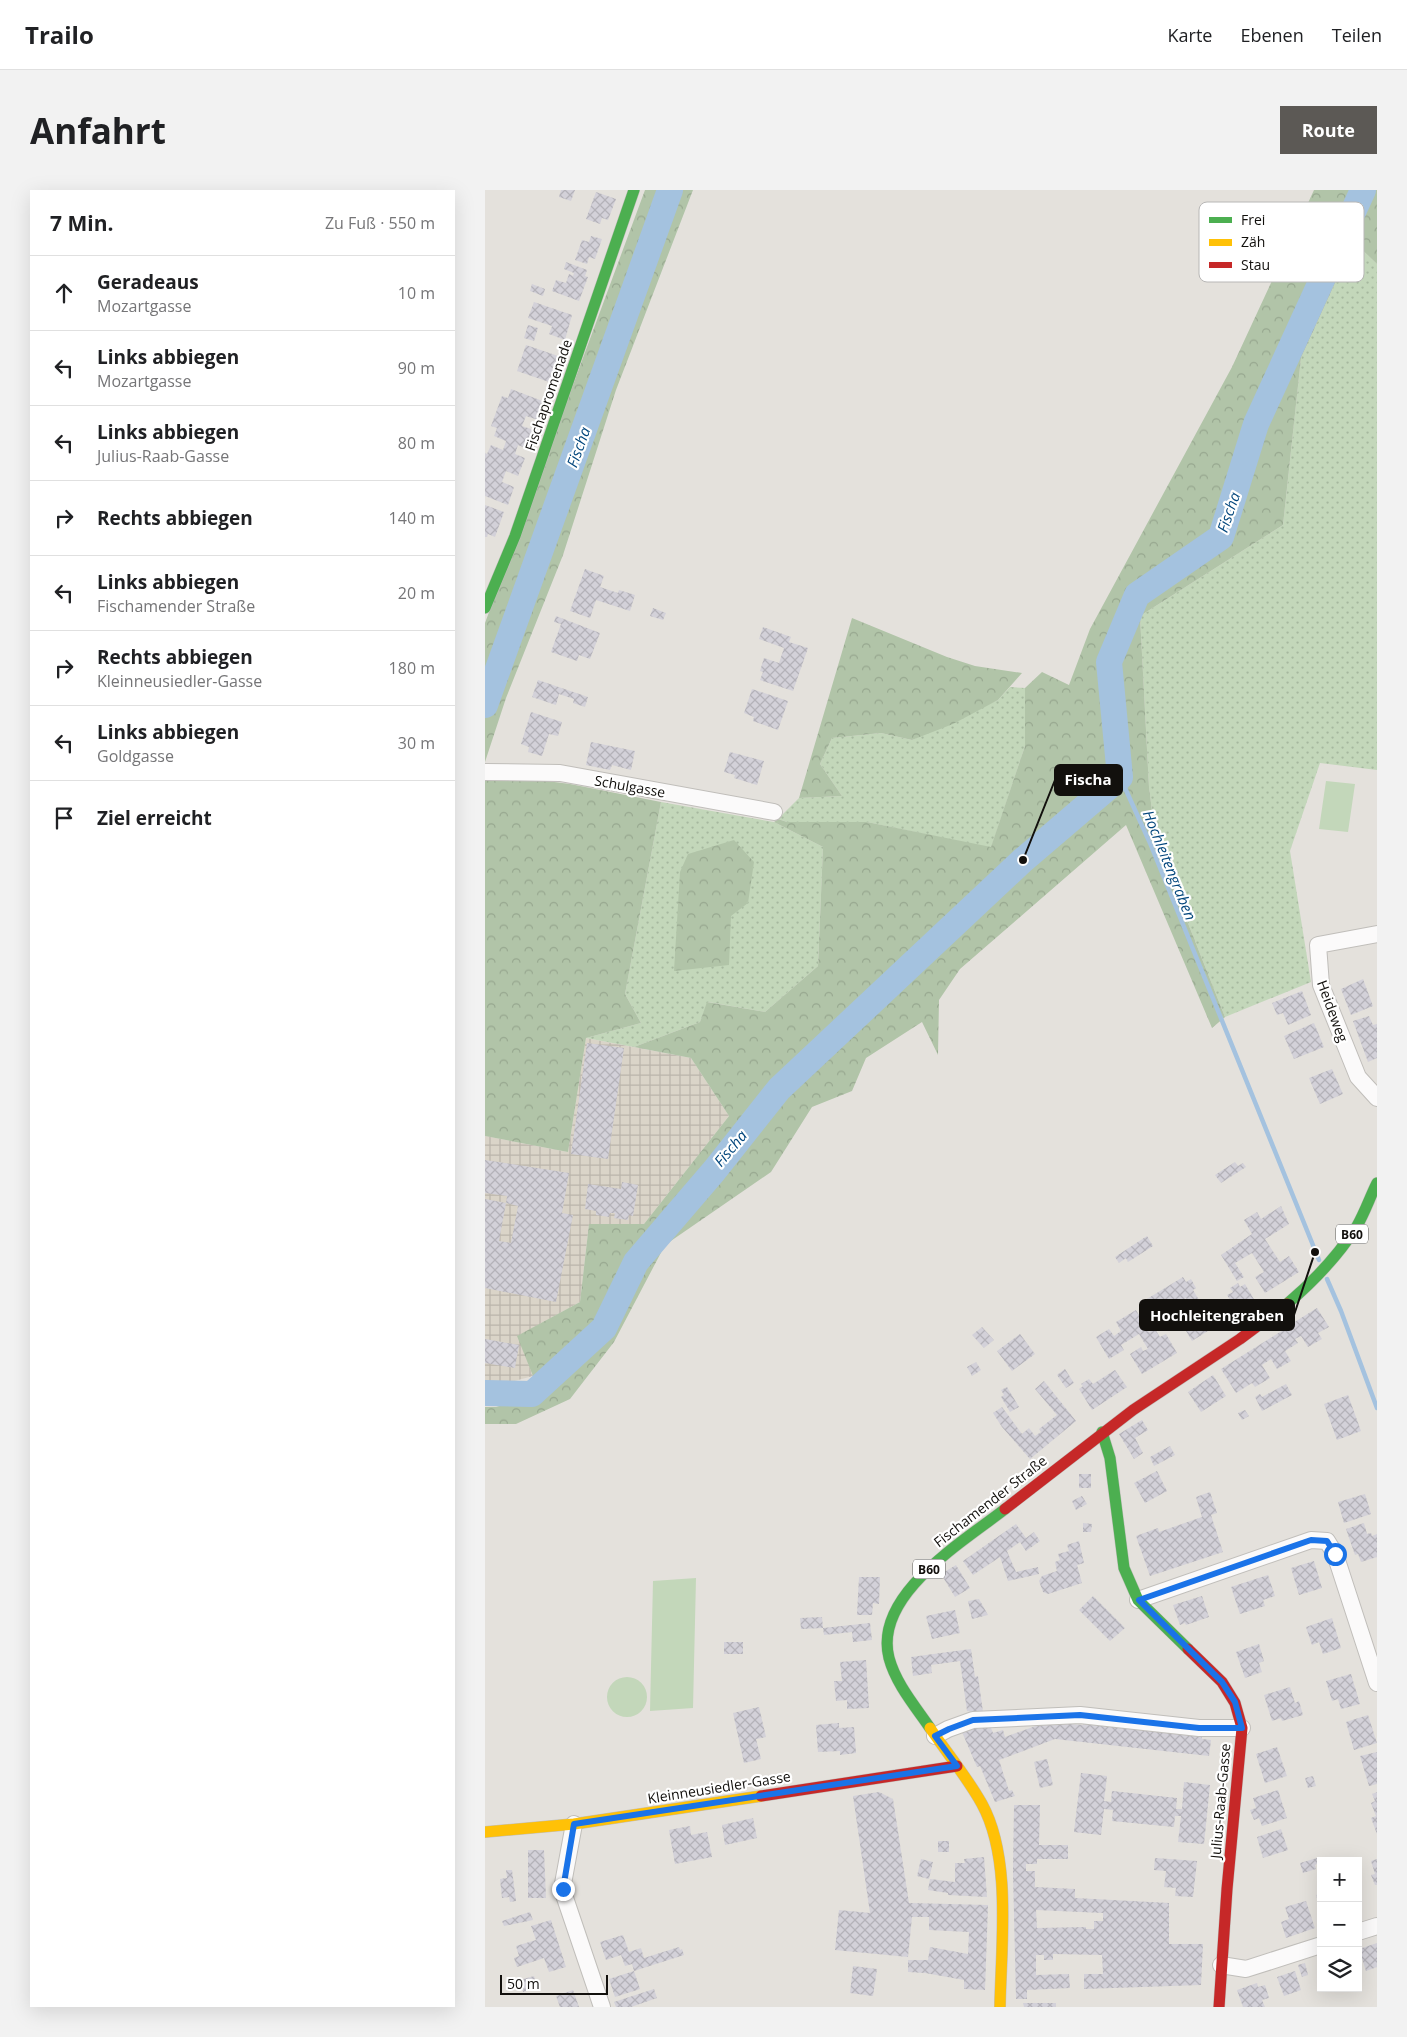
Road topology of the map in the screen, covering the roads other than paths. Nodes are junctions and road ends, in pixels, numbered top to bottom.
1 (635, 190) edge
2 (485, 608) edge
3 (485, 772) edge
4 (774, 812) dead end
5 (1377, 934) edge
6 (1377, 1098) edge
7 (1377, 1184) edge
8 (1102, 1432) junction
9 (1139, 1600) junction
10 (1377, 1683) edge
11 (1242, 1728) junction
12 (935, 1736) junction
13 (957, 1766) junction
14 (574, 1824) junction
15 (485, 1832) edge
16 (1377, 1926) edge
17 (1362, 1931) edge
18 (1317, 1946) edge
19 (1221, 1965) junction
20 (602, 2007) edge
21 (1000, 2007) edge
22 (1219, 2007) edge

1 - 2 street, Fischapromenade
3 - 4 street, Schulgasse
5 - 6 street, Heideweg
7 - 8 street, Fischamender Straße / B60
8 - 9 street, Julius-Raab-Gasse
8 - 12 street, Fischamender Straße / B60
9 - 10 street
9 - 11 street, Julius-Raab-Gasse
11 - 12 street
11 - 19 street, Julius-Raab-Gasse
12 - 13 street, Fischamender Straße / B60
13 - 14 street, Kleinneusiedler-Gasse
13 - 21 street, Fischamender Straße / B60
14 - 15 street, Kleinneusiedler-Gasse
14 - 20 street
16 - 17 street
18 - 19 street
19 - 22 street, Julius-Raab-Gasse

